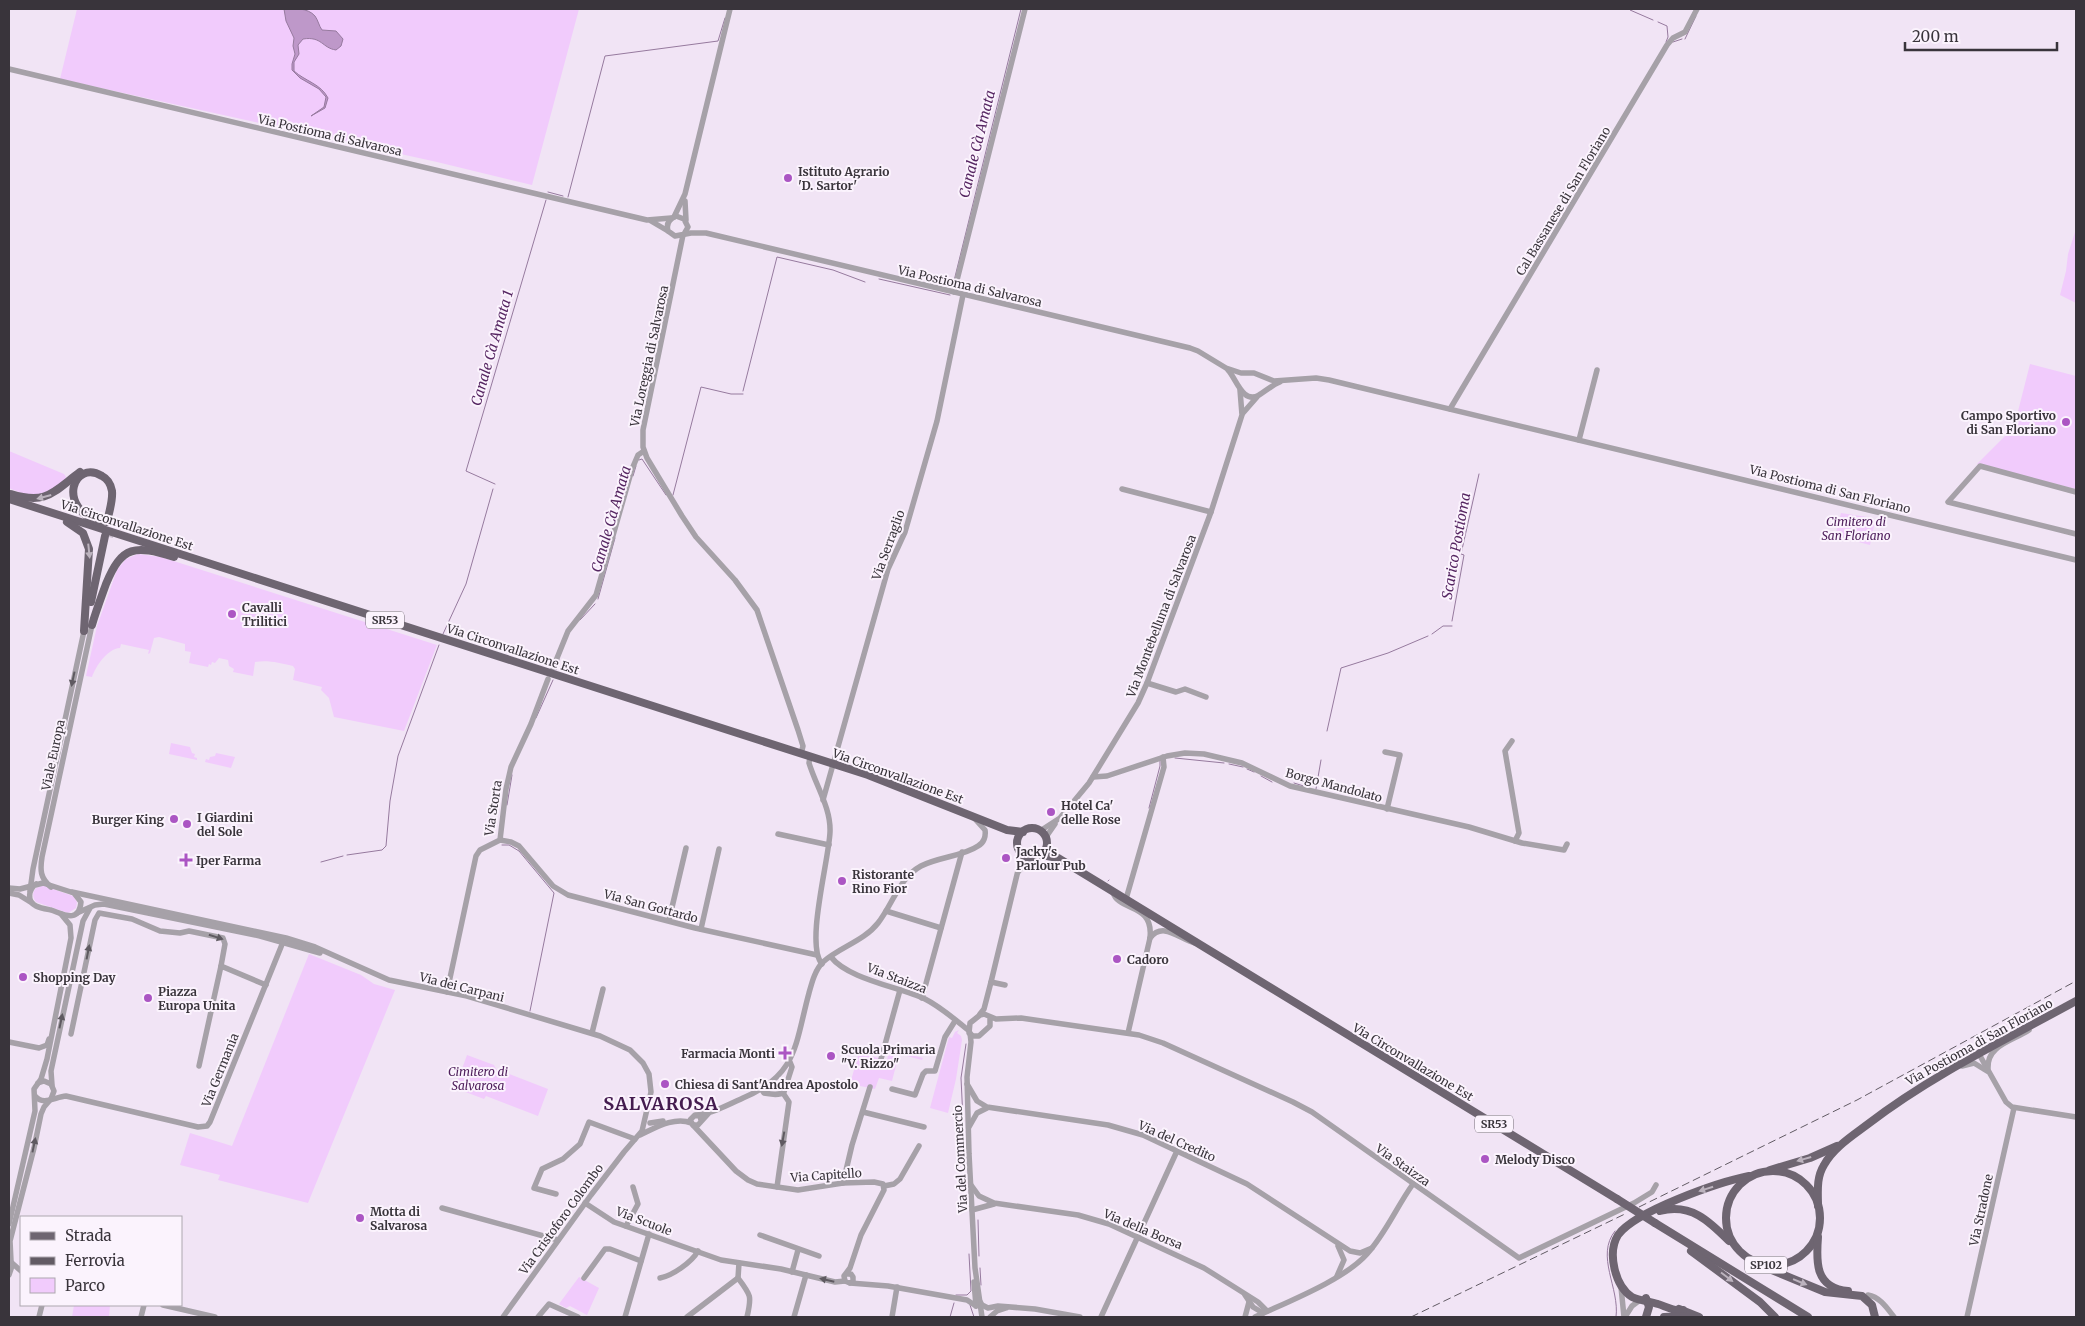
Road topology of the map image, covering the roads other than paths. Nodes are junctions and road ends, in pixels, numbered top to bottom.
1 (730, 9) edge
2 (1025, 9) edge
3 (1697, 9) edge
4 (9, 69) edge
5 (685, 194) junction
6 (673, 218) junction
7 (647, 220) junction
8 (686, 221) junction
9 (668, 231) junction
10 (684, 234) junction
11 (706, 234) junction
12 (673, 236) junction
13 (680, 248) junction
14 (954, 292) junction
15 (963, 295) junction
16 (1226, 368) junction
17 (1598, 370) dead end
18 (1247, 373) junction
19 (1260, 376) junction
20 (1281, 382) junction
21 (1240, 388) junction
22 (1260, 394) junction
23 (1450, 409) junction
24 (1242, 415) junction
25 (1579, 440) junction
26 (644, 451) junction
27 (1122, 489) dead end
28 (2076, 492) edge
29 (9, 494) edge
30 (9, 500) edge
31 (1211, 512) junction
32 (2076, 534) edge
33 (168, 550) junction
34 (2076, 560) edge
35 (220, 567) junction
36 (92, 625) junction
37 (84, 631) junction
38 (553, 668) dead end
39 (548, 679) dead end
40 (1147, 683) junction
41 (1206, 697) dead end
42 (1512, 741) dead end
43 (1385, 752) dead end
44 (801, 754) junction
45 (810, 757) junction
46 (1163, 757) junction
47 (833, 764) junction
48 (1093, 776) junction
49 (824, 800) junction
50 (1387, 809) junction
51 (967, 813) junction
52 (1056, 822) junction
53 (1007, 830) junction
54 (1040, 831) junction
55 (1023, 832) junction
56 (778, 834) dead end
57 (500, 840) junction
58 (1018, 840) junction
59 (1047, 840) junction
60 (1515, 840) junction
61 (1567, 844) dead end
62 (829, 845) junction
63 (686, 848) dead end
64 (719, 849) dead end
65 (962, 852) junction
66 (1022, 854) junction
67 (1042, 855) junction
68 (1030, 858) junction
69 (1058, 858) junction
70 (33, 869) junction
71 (1017, 874) junction
72 (51, 886) junction
73 (32, 887) junction
74 (9, 888) edge
75 (20, 889) junction
76 (1113, 891) junction
77 (72, 892) junction
78 (9, 893) edge
79 (1126, 899) junction
80 (32, 903) junction
81 (94, 906) junction
82 (80, 910) junction
83 (886, 911) junction
84 (61, 914) junction
85 (669, 920) junction
86 (83, 921) junction
87 (941, 928) junction
88 (701, 929) junction
89 (233, 931) junction
90 (266, 933) junction
91 (1150, 938) junction
92 (282, 940) junction
93 (1201, 945) junction
94 (329, 955) junction
95 (817, 955) junction
96 (831, 957) junction
97 (822, 964) junction
98 (221, 966) junction
99 (991, 982) junction
100 (266, 985) junction
101 (1005, 985) dead end
102 (603, 989) dead end
103 (900, 990) junction
104 (447, 992) junction
105 (922, 998) junction
106 (986, 1001) junction
107 (2076, 1001) edge
108 (57, 1003) junction
109 (980, 1014) junction
110 (989, 1016) junction
111 (1000, 1019) junction
112 (2043, 1019) junction
113 (973, 1020) junction
114 (955, 1021) junction
115 (990, 1026) junction
116 (969, 1032) junction
117 (592, 1033) junction
118 (1128, 1033) junction
119 (71, 1034) dead end
120 (979, 1036) junction
121 (9, 1042) edge
122 (39, 1048) junction
123 (970, 1050) junction
124 (1979, 1054) junction
125 (881, 1059) dead end
126 (790, 1062) junction
127 (199, 1066) dead end
128 (1989, 1072) junction
129 (43, 1073) junction
130 (38, 1083) junction
131 (967, 1084) junction
132 (53, 1086) junction
133 (870, 1087) dead end
134 (892, 1089) dead end
135 (762, 1090) junction
136 (1915, 1090) junction
137 (783, 1093) junction
138 (35, 1096) junction
139 (66, 1096) junction
140 (51, 1099) junction
141 (979, 1103) junction
142 (967, 1105) junction
143 (990, 1108) junction
144 (2014, 1108) junction
145 (982, 1110) junction
146 (863, 1112) junction
147 (2076, 1117) edge
148 (698, 1118) junction
149 (692, 1124) junction
150 (648, 1126) junction
151 (924, 1128) dead end
152 (969, 1130) junction
153 (705, 1136) junction
154 (636, 1138) junction
155 (1845, 1142) junction
156 (919, 1146) dead end
157 (1177, 1151) junction
158 (1757, 1174) junction
159 (843, 1183) junction
160 (1413, 1184) junction
161 (971, 1185) junction
162 (1656, 1185) dead end
163 (884, 1186) junction
164 (633, 1187) dead end
165 (777, 1187) junction
166 (556, 1194) dead end
167 (985, 1200) junction
168 (585, 1203) junction
169 (996, 1204) junction
170 (1818, 1206) junction
171 (972, 1207) junction
172 (442, 1208) dead end
173 (1648, 1214) junction
174 (9, 1224) edge
175 (1658, 1224) junction
176 (626, 1226) junction
177 (1818, 1230) junction
178 (649, 1234) junction
179 (760, 1235) dead end
180 (1138, 1237) junction
181 (558, 1240) junction
182 (1336, 1244) junction
183 (1734, 1247) junction
184 (1372, 1248) junction
185 (798, 1250) junction
186 (698, 1251) junction
187 (1350, 1251) junction
188 (820, 1256) dead end
189 (1344, 1257) junction
190 (10, 1261) edge
191 (641, 1261) junction
192 (1756, 1262) junction
193 (739, 1263) junction
194 (1357, 1265) junction
195 (975, 1268) junction
196 (20, 1271) edge
197 (792, 1272) junction
198 (9, 1275) edge
199 (851, 1275) junction
200 (808, 1276) junction
201 (584, 1278) dead end
202 (660, 1278) dead end
203 (738, 1278) junction
204 (1335, 1278) junction
205 (1620, 1281) junction
206 (847, 1282) junction
207 (869, 1284) junction
208 (897, 1287) junction
209 (974, 1293) junction
210 (1243, 1293) junction
211 (1868, 1295) junction
212 (962, 1299) junction
213 (1248, 1300) junction
214 (1645, 1300) junction
215 (977, 1303) junction
216 (166, 1306) edge
217 (700, 1308) junction
218 (1010, 1308) junction
219 (1794, 1309) junction
220 (1265, 1312) junction
221 (197, 1315) edge
222 (1688, 1315) edge
223 (215, 1317) edge
224 (503, 1317) edge
225 (538, 1317) edge
226 (578, 1317) edge
227 (625, 1317) edge
228 (687, 1317) edge
229 (699, 1317) edge
230 (747, 1317) edge
231 (794, 1317) edge
232 (892, 1317) edge
233 (980, 1317) edge
234 (990, 1317) edge
235 (1080, 1317) edge
236 (1102, 1317) edge
237 (1245, 1317) edge
238 (1255, 1317) edge
239 (1624, 1317) edge
240 (1646, 1317) edge
241 (1664, 1317) edge
242 (1699, 1317) edge
243 (1775, 1317) edge
244 (1808, 1317) edge
245 (1815, 1317) edge
246 (1875, 1317) edge
247 (1880, 1317) edge
248 (1894, 1317) edge
249 (1967, 1317) edge

1 - 5 street
2 - 14 street
3 - 23 street, Cal Bassanese di San Floriano
4 - 7 street, Via Postioma di Salvarosa
5 - 6 street
5 - 8 street
6 - 7 street, Via Postioma di Salvarosa
6 - 8 street
6 - 9 street
7 - 9 street, Via Postioma di Salvarosa
8 - 10 street
8 - 11 street, Via Postioma di Salvarosa
9 - 12 street
10 - 11 street, Via Postioma di Salvarosa
10 - 12 street
10 - 13 street, Via Loreggia di Salvarosa
11 - 14 street, Via Postioma di Salvarosa
12 - 13 street
13 - 26 street, Via Loreggia di Salvarosa
14 - 15 street, Via Postioma di Salvarosa
15 - 16 street, Via Postioma di Salvarosa
15 - 47 street, Via Serraglio
16 - 18 street, Via Postioma di Salvarosa
16 - 21 street, Via Postioma di Salvarosa
17 - 25 street
18 - 19 street, Via Postioma di Salvarosa
18 - 21 street
19 - 20 street, Via Postioma di Salvarosa
19 - 22 street
20 - 22 street, Via Postioma di Salvarosa
20 - 23 street, Via Postioma di Salvarosa
21 - 22 street
21 - 24 street, Via Montebelluna di Salvarosa
22 - 24 street, Via Montebelluna di Salvarosa
23 - 25 street, Via Postioma di San Floriano
24 - 31 street, Via Montebelluna di Salvarosa
25 - 34 street, Via Postioma di San Floriano
26 - 38 street
26 - 44 street
27 - 31 street
28 - 32 street
33 -> 29 main road
30 - 33 main road, Via Circonvallazione Est / SR53
30 -> 37 main road
31 - 40 street, Via Montebelluna di Salvarosa
33 - 35 main road, Via Circonvallazione Est / SR53
35 - 36 main road
35 - 44 main road, Via Circonvallazione Est / SR53
36 - 37 main road
36 - 72 street, Viale Europa
37 -> 70 street, Viale Europa
39 - 57 street, Via Storta
40 - 41 street
40 - 48 street, Via Montebelluna di Salvarosa
42 - 60 street
43 - 50 street
44 - 45 main road, Via Circonvallazione Est / SR53
45 - 47 main road, Via Circonvallazione Est / SR53
45 - 49 street
46 - 48 street, Borgo Mandolato
46 - 50 street, Borgo Mandolato
46 - 79 street
47 - 49 street, Via Serraglio
47 - 51 main road, Via Circonvallazione Est / SR53
48 - 52 street, Via Montebelluna di Salvarosa
49 - 62 street
50 - 60 street, Borgo Mandolato
51 - 53 main road, Via Circonvallazione Est
51 - 65 street
52 - 54 street
52 - 59 street, Via Montebelluna di Salvarosa
53 - 55 main road
53 - 58 main road
54 - 55 main road
54 - 59 main road
55 - 58 main road
56 - 62 street
57 - 85 street, Via San Gottardo
57 - 104 street, Via Storta
58 - 66 main road
59 - 67 main road
59 - 69 main road
60 - 61 street, Borgo Mandolato
62 - 95 street
63 - 85 street
64 - 88 street
65 - 83 street
65 - 87 street
66 - 68 main road
66 - 71 street
67 - 68 main road
67 - 69 main road
68 - 71 street
69 - 76 main road, Via Circonvallazione Est
70 - 73 street, Viale Europa
70 - 75 street
71 - 99 street
72 - 73 street, Via dei Carpani
72 - 77 street, Via dei Carpani
73 - 75 street
73 - 80 street
74 - 75 street
76 - 79 main road, Via Circonvallazione Est
76 - 91 street
77 - 82 street
77 - 90 street, Via dei Carpani
78 - 80 street
79 - 93 main road, Via Circonvallazione Est / SR53
80 - 84 street, Via dei Carpani
81 - 82 street, Via dei Carpani
81 - 86 street
81 - 89 street, Via dei Carpani
82 - 84 street, Via dei Carpani
82 - 86 street
83 - 87 street
83 - 96 street
84 - 108 street
85 - 88 street, Via San Gottardo
132 -> 86 street
87 - 105 street
88 - 95 street, Via San Gottardo
89 - 90 street, Via dei Carpani
89 - 92 street, Via dei Carpani
90 - 92 street, Via dei Carpani
91 - 93 street
91 - 118 street
92 - 94 street, Via dei Carpani
92 - 94 street, Via dei Carpani
92 - 100 street, Via Germania
93 - 175 main road, Via Circonvallazione Est / SR53, bridge
94 - 104 street, Via dei Carpani
95 - 97 street
96 - 97 street
96 - 103 street, Via Staizza
97 - 126 street
98 - 100 street
119 -> 98 street
98 - 127 street
99 - 101 street
99 - 106 street
100 - 139 street, Via Germania
102 - 117 street
103 - 105 street, Via Staizza
103 - 125 street
104 - 117 street, Via dei Carpani
105 - 114 street, Via Staizza
106 - 109 street
106 - 110 street
107 - 112 main road, Via Postioma di San Floriano / SP102
108 - 122 street
108 - 129 street
109 - 110 street
109 - 113 street
110 - 111 street, Via Staizza
110 - 115 street
111 - 115 street
111 - 118 street, Via Staizza
112 - 124 main road, Via Postioma di San Floriano / SP102
112 - 128 street
113 - 114 street
113 - 116 street
114 - 116 street, Via Staizza
114 - 134 street
115 - 120 street
116 - 120 street
116 - 123 street, Via del Commercio
117 - 150 street, Via dei Carpani
118 - 160 street, Via Staizza
120 - 123 street, Via del Commercio
121 - 122 street
122 - 129 street
123 - 131 street, Via del Commercio
124 - 128 street
124 - 136 main road, Via Postioma di San Floriano / SP102
126 - 135 street
126 - 137 street
128 - 136 street
128 - 144 street
129 - 130 street
130 - 132 street
130 - 138 street
131 - 141 street
131 - 142 street, Via del Commercio
132 - 139 street, Via Germania
132 - 140 street
133 - 146 street
135 - 137 street
135 - 148 street
136 - 155 main road, Via Postioma di San Floriano / SP102
137 -> 165 street
138 - 140 street
138 - 174 street
139 - 140 street, Via Germania
190 -> 140 street
141 - 142 street
141 - 143 street, Via del Credito
142 - 145 street
142 - 152 street, Via del Commercio
143 - 145 street, Via del Credito
143 - 157 street, Via del Credito
144 - 147 street
144 - 249 street, Via Stradone
145 - 152 street
146 - 151 street
146 - 159 street
148 - 149 street
148 - 149 street
148 - 150 street
148 - 153 street
149 - 150 street
149 - 153 street, Via Capitello
150 - 154 street, Via Cristoforo Colombo
152 - 161 street, Via del Commercio
153 - 165 street, Via Capitello
154 - 166 street
154 - 168 street, Via Cristoforo Colombo
155 -> 158 main road, Via Postioma di San Floriano / SP102
155 - 170 main road, Via Postioma di San Floriano / SP102
156 - 163 street
157 - 180 street
157 - 182 street, Via del Credito
158 - 170 main road
158 -> 173 main road
158 - 183 main road, Via Postioma di San Floriano / SP102
159 - 163 street, Via Capitello
159 - 165 street, Via Capitello
160 - 162 street, Via Staizza
160 - 184 street
161 - 167 street, Via della Borsa
161 - 171 street, Via del Commercio
163 - 199 street
164 - 176 street
167 - 169 street, Via della Borsa
167 - 171 street
168 - 176 street, Via Scuole
168 - 181 street, Via Cristoforo Colombo
169 - 171 street, Via della Borsa
169 - 180 street, Via della Borsa
170 - 177 main road, Via Postioma di San Floriano / SP102
171 - 195 street, Via del Commercio
172 - 181 street
173 - 183 main road
173 - 205 main road
175 - 219 main road, Via Circonvallazione Est / SR53
175 -> 243 main road
176 - 178 street, Via Scuole
177 - 192 main road, SP102
177 - 211 main road, Via Postioma di San Floriano
178 - 186 street, Via Scuole
178 - 191 street
179 - 185 street
180 - 210 street, Via della Borsa
180 - 236 street
181 - 224 street, Via Cristoforo Colombo
182 - 187 street, Via del Credito
182 - 189 street, Via del Credito
183 - 192 main road, SP102
184 - 187 street
184 - 194 street
185 - 188 street
185 - 197 street
186 - 193 street, Via Scuole
186 - 202 street
187 - 194 street
189 - 194 street, Via del Credito
189 - 204 street
190 - 196 street
190 - 198 street
191 - 201 street
191 - 227 street
192 -> 246 main road
193 - 197 street, Via Scuole
193 - 203 street
194 - 204 street
195 - 209 street, Via del Commercio
195 - 215 street, Via del Commercio
197 - 200 street, Via Scuole
199 - 206 street
199 - 207 street, Via Scuole
206 -> 200 street, Via Scuole
200 - 231 street
203 - 217 street
203 - 230 street
204 - 220 street
205 - 214 main road
205 - 239 street
206 - 207 street, Via Scuole
207 - 208 street, Via Scuole
208 - 212 street, Via Scuole
208 - 232 street
209 - 212 street
209 - 215 street, Via del Commercio
210 - 213 street, Via della Borsa
210 - 220 street, Via della Borsa
211 - 247 main road
211 - 248 street
212 - 215 street, Via Scuole
213 - 220 street, Via della Borsa
213 - 237 street
214 - 222 main road
214 - 239 street
214 - 240 main road
215 - 218 street, Via Scuole
215 - 233 street, Via del Commercio
216 - 221 street
217 - 228 street
217 - 229 street
218 - 234 street
218 - 235 street, Via Scuole
219 - 244 main road, Via Circonvallazione Est / SR53
219 - 245 main road
220 - 238 street
221 - 223 street
222 - 241 main road
222 - 242 main road
225 - 226 street

